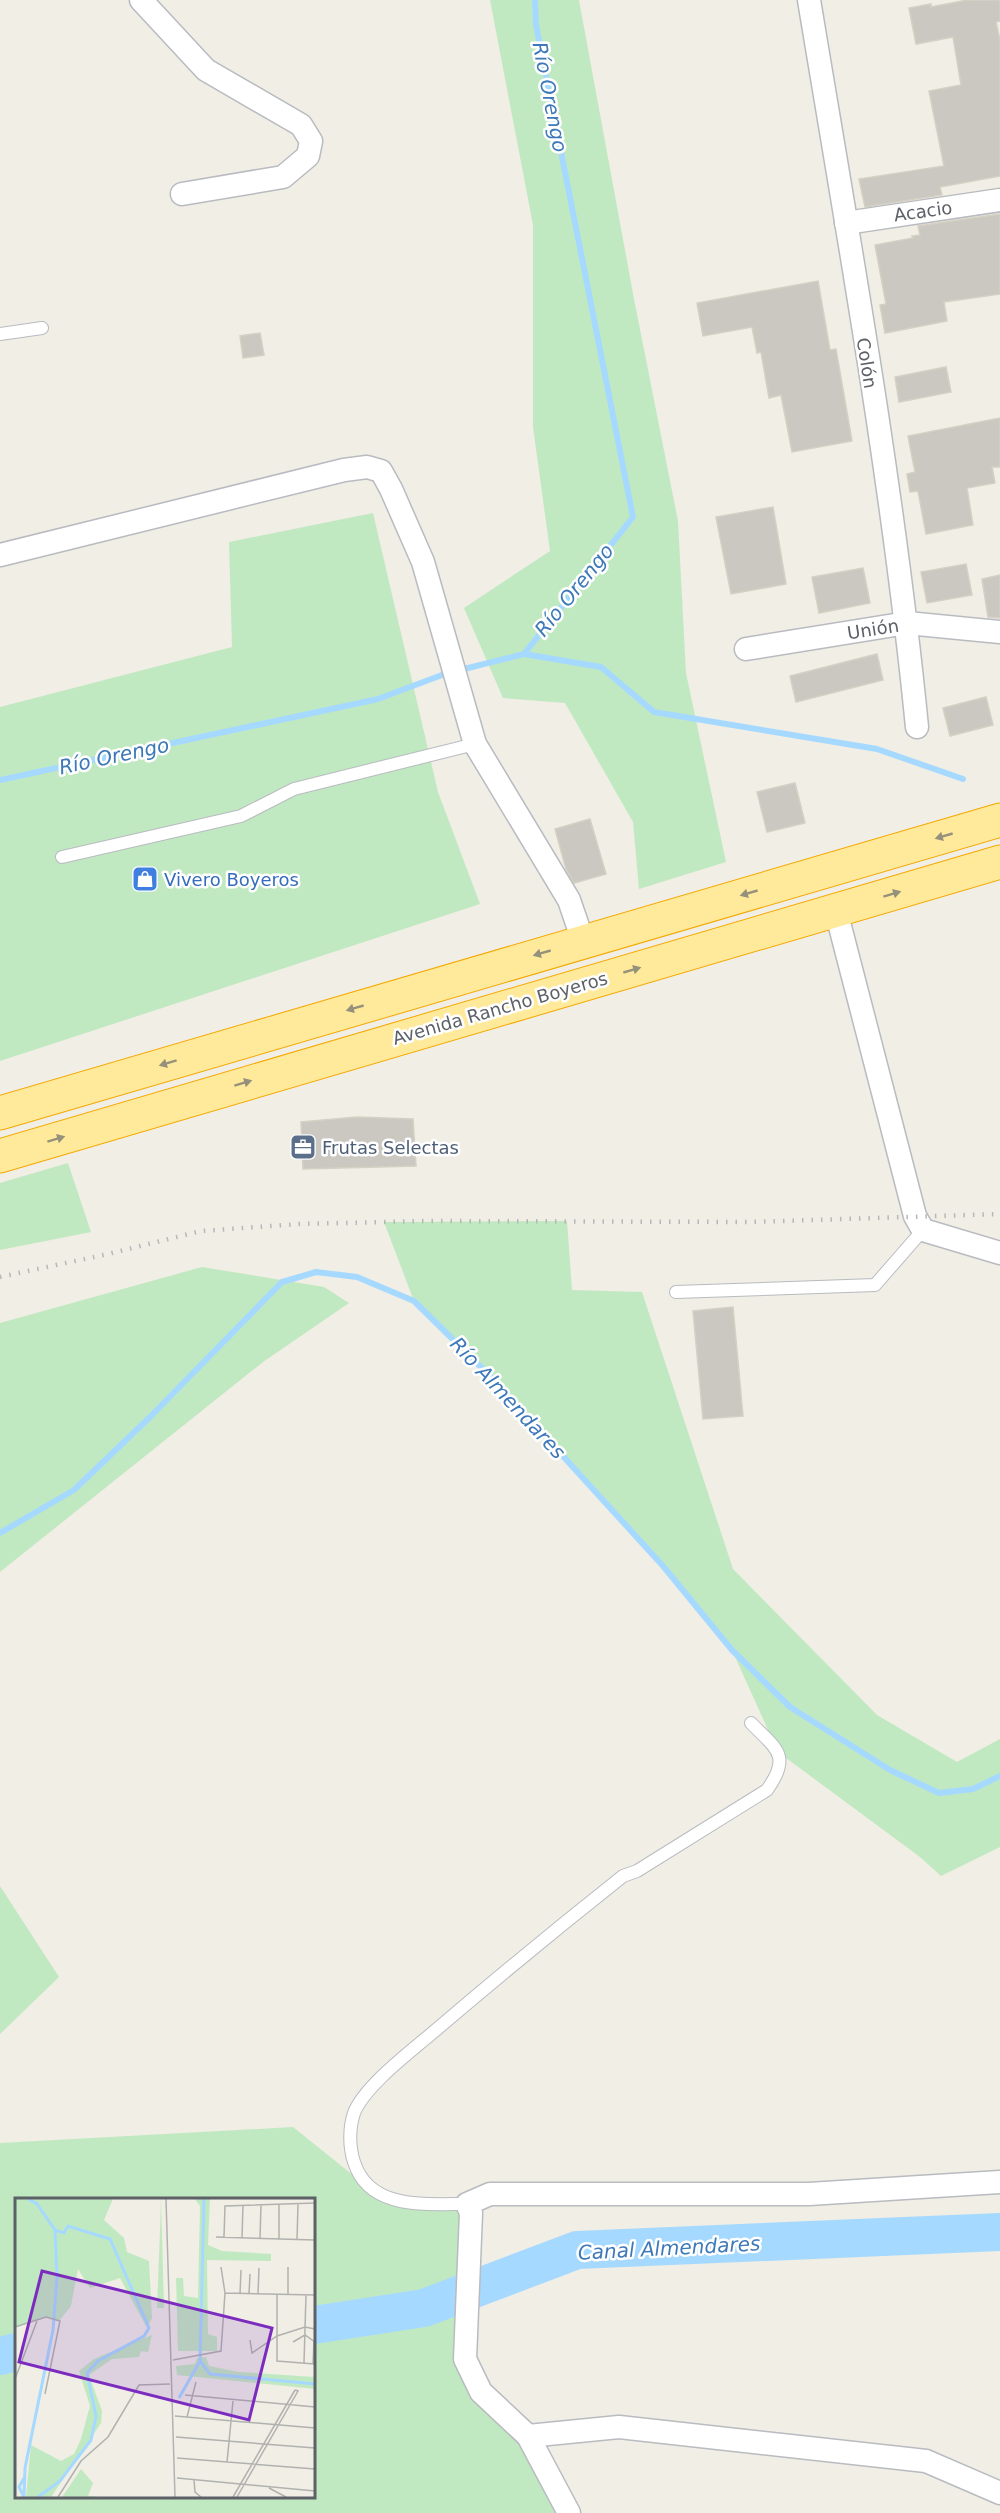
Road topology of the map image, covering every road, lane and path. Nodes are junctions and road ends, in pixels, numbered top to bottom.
1 (141, 0) edge
2 (808, 0) edge
3 (182, 194) dead end
4 (1000, 200) edge
5 (846, 223) junction
6 (42, 328) dead end
7 (0, 334) edge
8 (0, 555) edge
9 (907, 623) junction
10 (1000, 632) edge
11 (746, 649) dead end
12 (917, 727) dead end
13 (475, 744) junction
14 (1000, 820) edge
15 (62, 857) dead end
16 (1000, 862) edge
17 (836, 911) junction
18 (583, 941) junction
19 (0, 1113) edge
20 (0, 1156) edge
21 (923, 1230) junction
22 (1000, 1253) edge
23 (676, 1292) dead end
24 (751, 1723) dead end
25 (1000, 2182) edge
26 (469, 2209) junction
27 (528, 2436) junction
28 (1000, 2493) edge
29 (569, 2513) edge

1 - 3 street
2 - 5 street, Colón
4 - 5 street, Acacio
5 - 9 street, Colón
6 - 7 lane
8 - 13 street
9 - 10 street, Unión
9 - 11 street, Unión
9 - 12 street, Colón
13 - 15 lane
13 - 18 street
14 -> 18 highway
17 -> 16 highway, Avenida Rancho Boyeros
20 -> 17 highway, Avenida Rancho Boyeros
17 - 21 street
18 -> 19 highway
21 - 22 street
21 - 23 lane
24 - 26 lane
25 - 26 street
26 - 27 street
27 - 28 street
27 - 29 street

